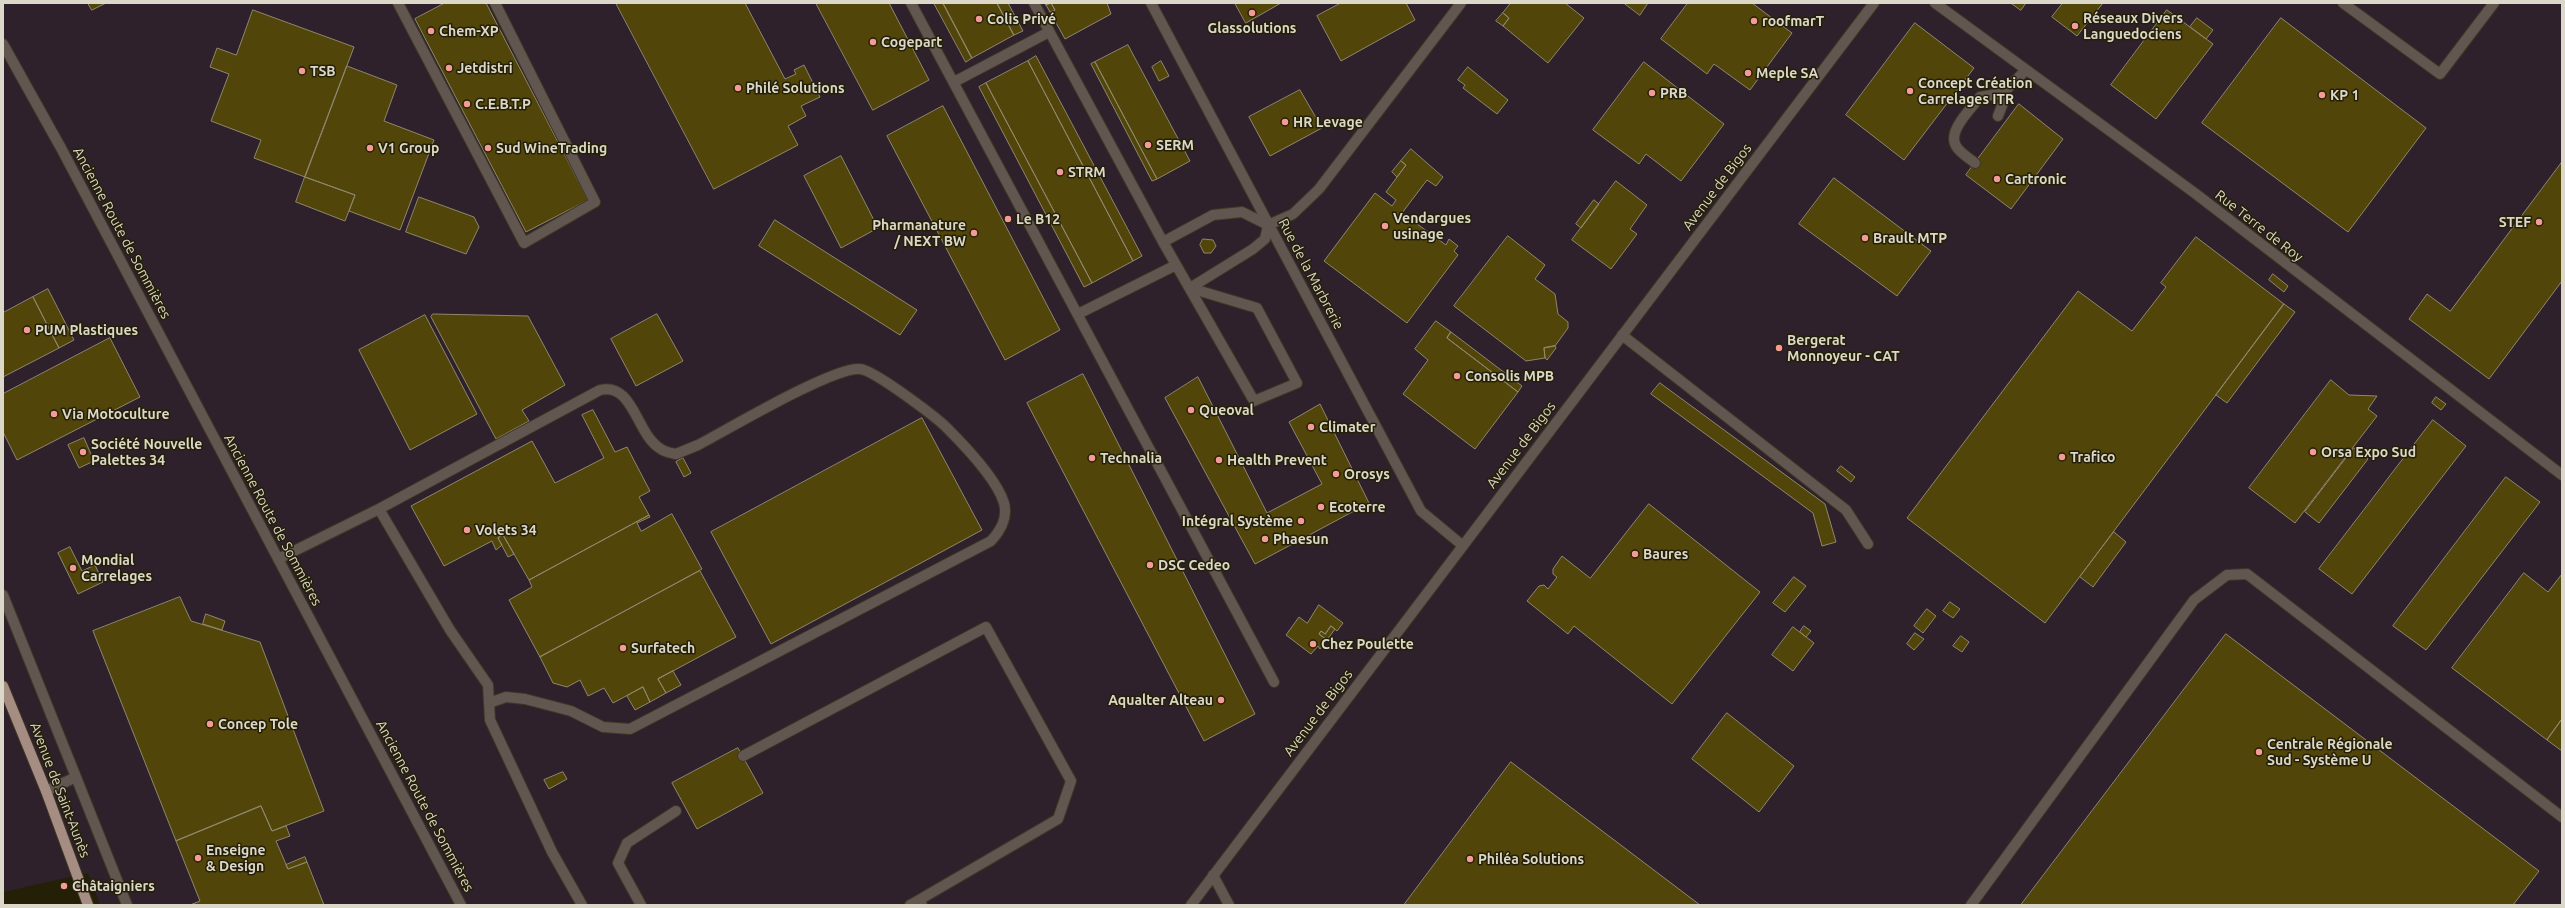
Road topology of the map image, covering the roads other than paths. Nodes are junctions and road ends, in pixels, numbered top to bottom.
1 (398, 3) edge
2 (495, 3) edge
3 (911, 3) edge
4 (1034, 3) edge
5 (1151, 3) edge
6 (1461, 3) edge
7 (1874, 3) edge
8 (1935, 3) edge
9 (2343, 3) edge
10 (2494, 3) edge
11 (1049, 32) junction
12 (3, 44) edge
13 (2026, 70) junction
14 (954, 82) junction
15 (2003, 94) junction
16 (1998, 116) dead end
17 (1975, 163) dead end
18 (1268, 225) junction
19 (1163, 242) junction
20 (1176, 265) junction
21 (1190, 288) junction
22 (1078, 314) junction
23 (1622, 335) junction
24 (2562, 475) edge
25 (379, 509) junction
26 (1868, 544) dead end
27 (1462, 545) junction
28 (278, 559) junction
29 (3, 595) edge
30 (1274, 682) dead end
31 (3, 686) edge
32 (489, 703) junction
33 (743, 756) dead end
34 (76, 776) junction
35 (46, 790) junction
36 (676, 812) dead end
37 (2562, 817) edge
38 (1213, 875) junction
39 (920, 902) edge
40 (88, 905) edge
41 (127, 905) edge
42 (461, 905) edge
43 (582, 905) edge
44 (641, 905) edge
45 (910, 905) edge
46 (1191, 905) edge
47 (1229, 905) edge
48 (1971, 905) edge

1 - 2 street
3 - 14 street
4 - 11 street
5 - 18 street, Rue de la Marbrerie
6 - 18 street
7 - 23 street, Avenue de Bigos
8 - 13 street, Rue Terre de Roy
9 - 10 street
11 - 14 street
11 - 19 street
12 - 28 street, Ancienne Route de Sommières
13 - 15 street
13 - 24 street, Rue Terre de Roy
14 - 22 street
15 - 16 street
15 - 17 street
18 - 19 street
18 - 21 street
18 - 27 street, Rue de la Marbrerie
19 - 20 street
20 - 21 street
20 - 22 street
21 - 21 street
22 - 30 street
23 - 26 street
23 - 27 street, Avenue de Bigos
25 - 28 street
25 - 32 street
25 - 32 street
27 - 38 street, Avenue de Bigos
28 - 42 street, Ancienne Route de Sommières
29 - 34 street
31 - 35 main road, Avenue de Saint-Aunès
32 - 43 street
33 - 39 street
34 - 35 street
34 - 41 street
35 - 40 main road, Avenue de Saint-Aunès
36 - 44 street
37 - 48 street
38 - 46 street, Avenue de Bigos
38 - 47 street
39 - 45 street

